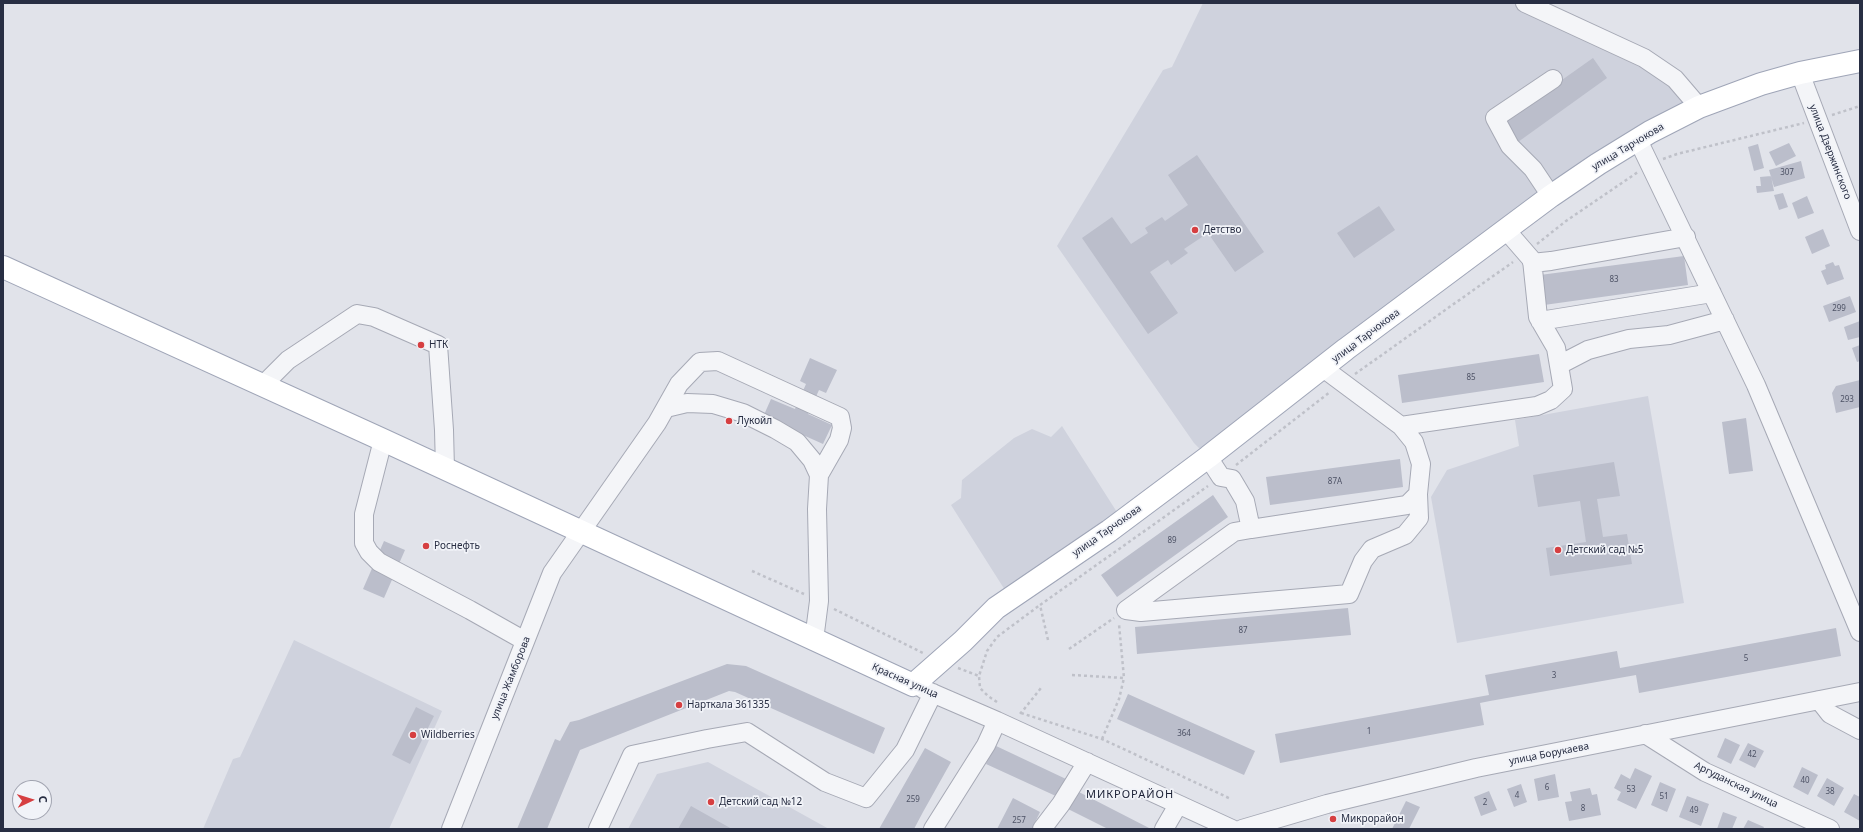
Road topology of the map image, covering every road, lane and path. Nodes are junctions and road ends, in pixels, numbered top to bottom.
1 (1525, 3) edge
2 (1860, 61) edge
3 (1800, 73) junction
4 (1553, 79) dead end
5 (1860, 106) edge
6 (1699, 107) junction
7 (1818, 119) junction
8 (1638, 140) junction
9 (1650, 164) junction
10 (1551, 196) junction
11 (1506, 230) junction
12 (1860, 231) edge
13 (1686, 237) junction
14 (1529, 258) junction
15 (3, 267) edge
16 (1712, 293) junction
17 (1725, 320) junction
18 (1540, 321) junction
19 (1559, 365) junction
20 (1323, 368) junction
21 (1343, 382) junction
22 (263, 386) junction
23 (666, 408) junction
24 (1401, 426) junction
25 (382, 440) junction
26 (1208, 457) junction
27 (445, 469) junction
28 (819, 475) junction
29 (1221, 477) junction
30 (1418, 494) junction
31 (1251, 529) junction
32 (580, 532) junction
33 (1040, 605) junction
34 (1122, 612) junction
35 (1860, 632) edge
36 (814, 640) junction
37 (1048, 640) dead end
38 (525, 641) junction
39 (1069, 649) dead end
40 (1072, 675) dead end
41 (1124, 678) junction
42 (1042, 688) dead end
43 (923, 689) junction
44 (1860, 692) edge
45 (1819, 700) junction
46 (1014, 710) dead end
47 (998, 712) junction
48 (1021, 713) junction
49 (1860, 730) edge
50 (1645, 734) junction
51 (1102, 740) junction
52 (1086, 762) junction
53 (1231, 798) dead end
54 (1178, 804) junction
55 (451, 829) edge
56 (598, 829) edge
57 (933, 829) edge
58 (1042, 829) edge
59 (1164, 829) edge
60 (1232, 829) edge
61 (1242, 829) edge
62 (1830, 829) edge

1 - 6 street
2 - 3 main road, улица Тарчокова
3 - 6 main road, улица Тарчокова
3 - 7 street, улица Дзержинского
4 - 10 street
5 - 7 path
6 - 8 main road, улица Тарчокова
7 - 9 path
7 - 12 street, улица Дзержинского
8 - 9 street
8 - 10 main road, улица Тарчокова
9 - 13 street
9 - 14 path
10 - 11 main road, улица Тарчокова
11 - 14 street
11 - 20 main road, улица Тарчокова
13 - 14 street
13 - 16 street
14 - 18 street
14 - 21 path
15 - 22 main road, Красная улица
16 - 17 street
16 - 18 street
17 - 19 street
17 - 35 street
18 - 19 street
19 - 24 street
20 - 21 street
20 - 26 main road, улица Тарчокова
21 - 24 street
21 - 29 path
22 - 25 main road, Красная улица
22 - 27 street
23 - 28 street
23 - 28 street, улица Жамборова
23 - 32 street, улица Жамборова
24 - 30 street
25 - 27 main road, Красная улица
25 - 38 street
26 - 29 street
26 - 43 main road, улица Тарчокова
27 - 32 main road, Красная улица
28 - 36 street
29 - 31 street
29 - 33 path
30 - 31 street
30 - 34 street
31 - 34 street
32 - 36 main road, Красная улица
32 - 38 street, улица Жамборова
33 - 37 path
33 - 47 path
34 - 39 path
34 - 41 path
36 - 43 main road, Красная улица
38 - 55 street, улица Жамборова
40 - 41 path
41 - 51 path
42 - 48 path
43 - 47 street, Красная улица
43 - 56 street
44 - 45 street, улица Борукаева
45 - 49 street
45 - 50 street, улица Борукаева
46 - 48 path
47 - 52 street, Красная улица
47 - 57 street
48 - 51 path
50 - 61 street, улица Борукаева
50 - 62 street, Аргуданская улица
51 - 53 path
52 - 54 street, Красная улица
52 - 58 street
54 - 59 street
54 - 60 street, Красная улица

